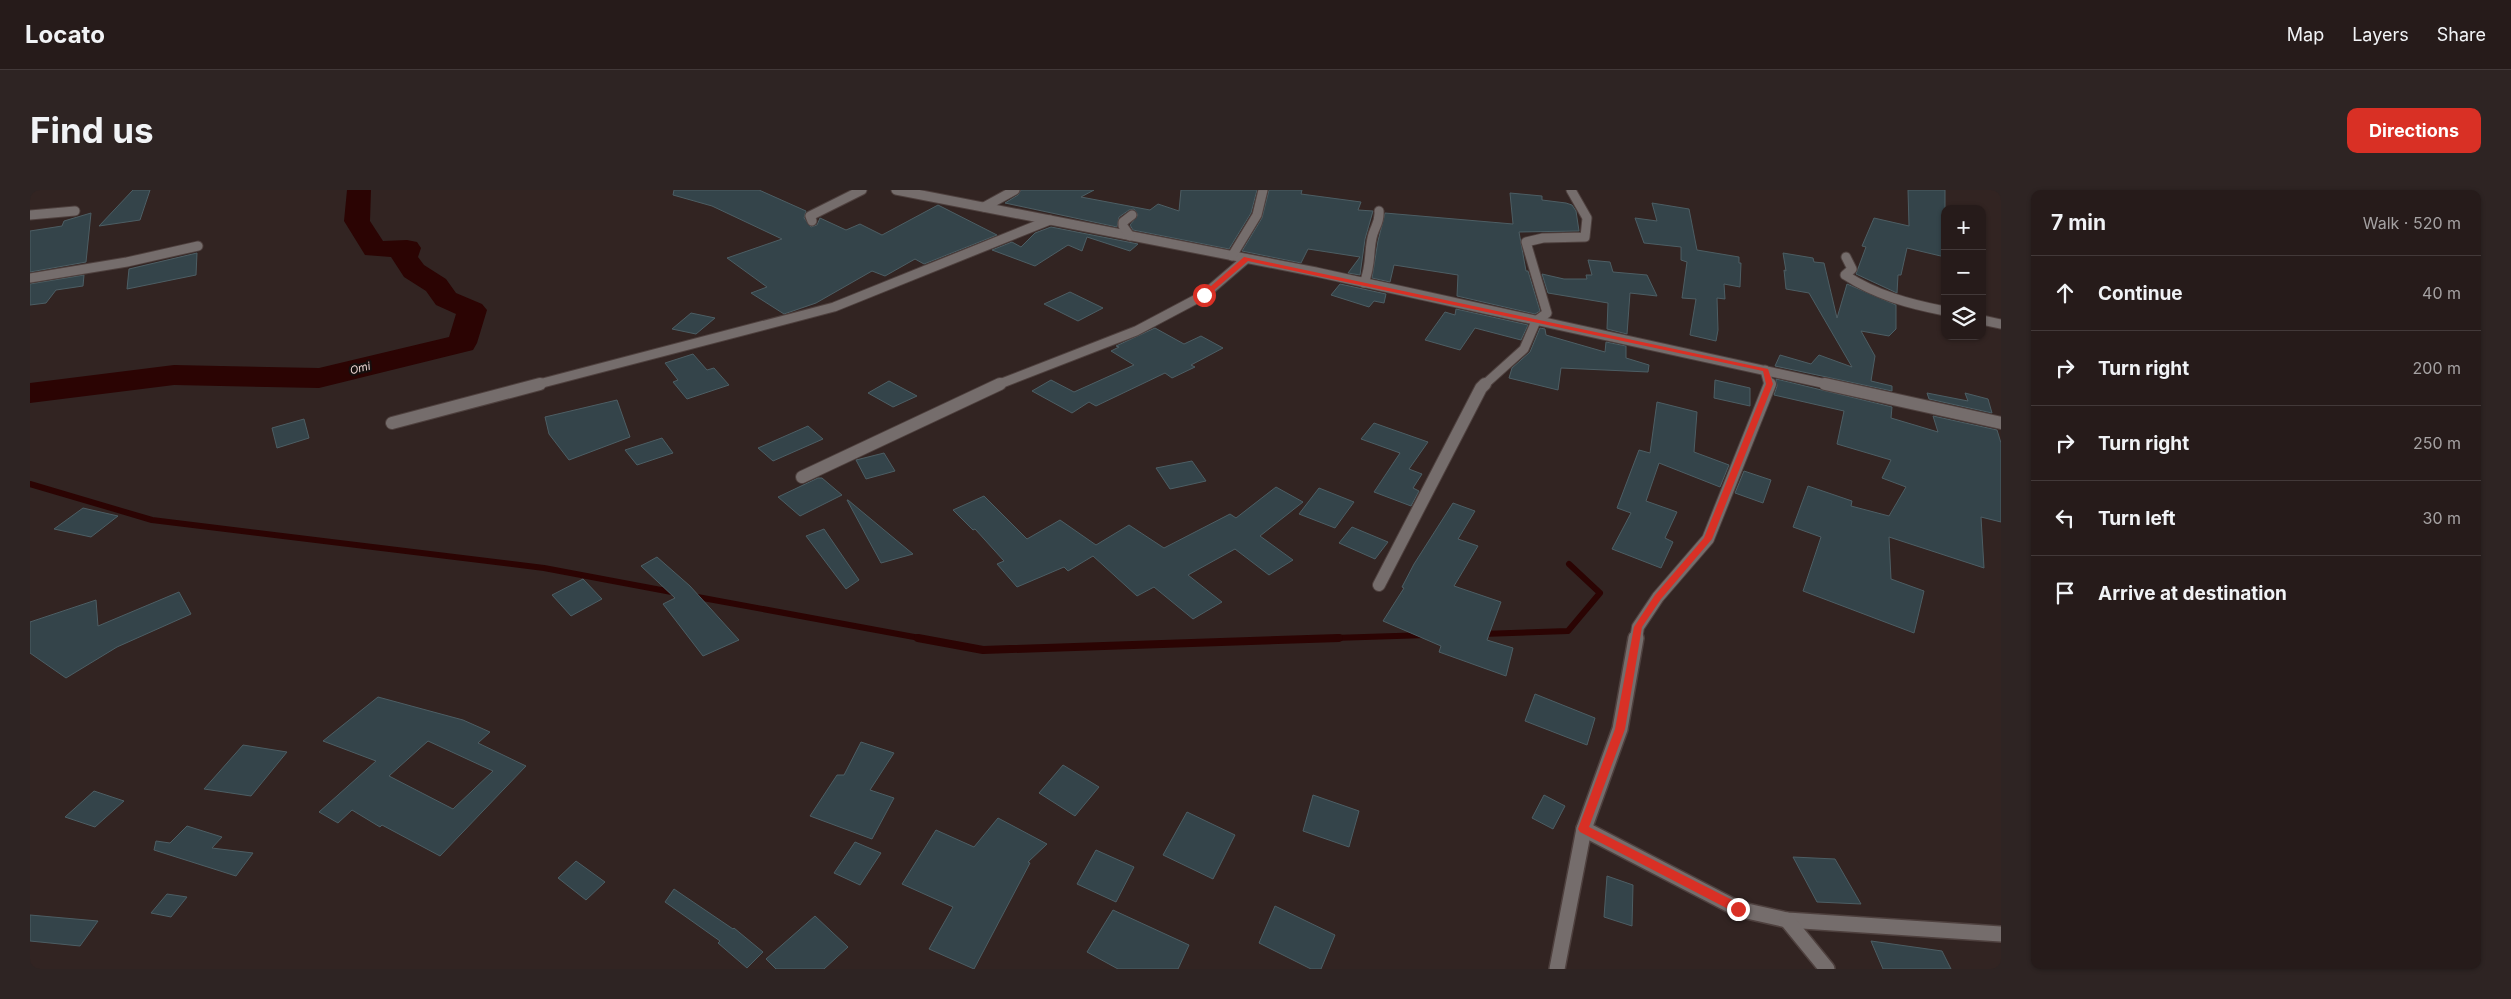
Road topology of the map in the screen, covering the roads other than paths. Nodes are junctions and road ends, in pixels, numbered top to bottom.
1 (862, 190) edge
2 (896, 190) edge
3 (1015, 190) edge
4 (1263, 190) edge
5 (1571, 190) edge
6 (984, 207) junction
7 (75, 211) dead end
8 (1379, 211) dead end
9 (1132, 215) dead end
10 (30, 216) edge
11 (1050, 220) junction
12 (812, 221) dead end
13 (1130, 236) junction
14 (198, 246) dead end
15 (1232, 256) junction
16 (1846, 257) dead end
17 (1246, 259) junction
18 (30, 278) edge
19 (1364, 283) junction
20 (1941, 310) edge
21 (1536, 321) junction
22 (1986, 321) edge
23 (2001, 324) edge
24 (1766, 370) junction
25 (392, 423) dead end
26 (2001, 423) edge
27 (802, 477) dead end
28 (1380, 585) dead end
29 (1584, 829) junction
30 (1787, 920) junction
31 (2001, 934) edge
32 (1558, 969) edge
33 (1827, 969) edge

1 - 12 street
2 - 6 street
3 - 6 street
4 - 15 street
5 - 21 street
6 - 11 street
7 - 10 street
8 - 19 street
9 - 13 street
11 - 13 street
11 - 25 street
13 - 15 street
14 - 18 street
15 - 17 street
16 - 20 street
17 - 19 street
17 - 27 street
19 - 21 street
21 - 24 street
21 - 28 street
22 - 23 street
24 - 26 street
24 - 29 street
29 - 30 street
29 - 32 street
30 - 31 street
30 - 33 street

